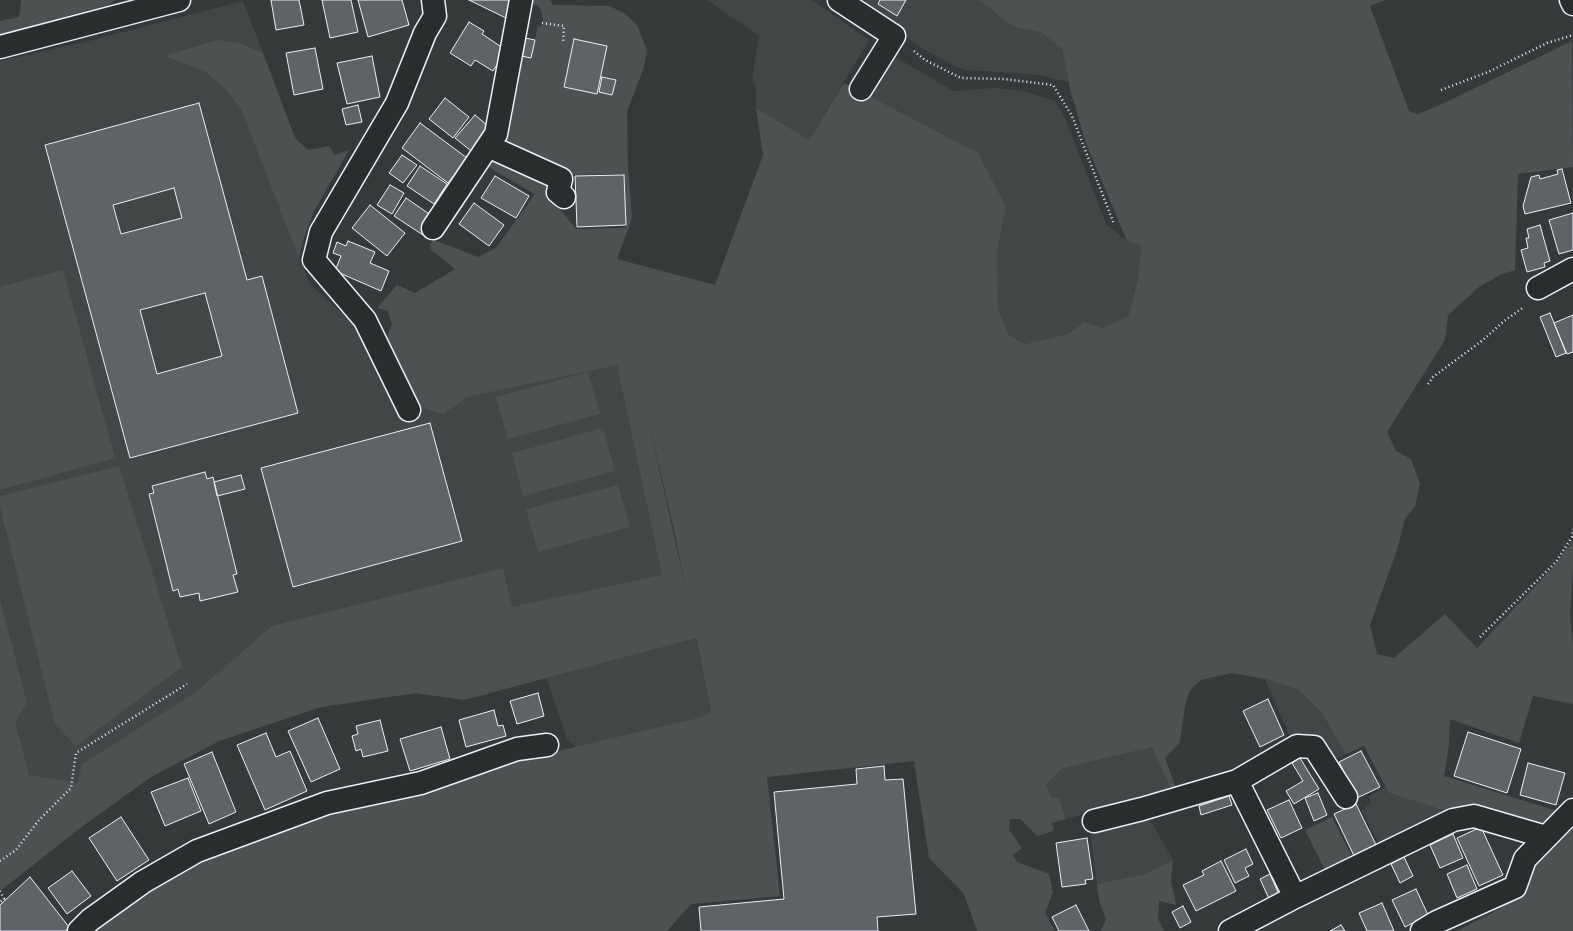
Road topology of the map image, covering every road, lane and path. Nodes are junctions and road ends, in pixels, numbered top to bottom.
1 (179, 0) edge
2 (433, 0) edge
3 (839, 0) edge
4 (1572, 0) edge
5 (520, 4) edge
6 (1573, 4) edge
7 (129, 7) edge
8 (1573, 35) edge
9 (894, 36) junction
10 (562, 43) dead end
11 (0, 47) edge
12 (861, 89) dead end
13 (1441, 90) dead end
14 (488, 146) junction
15 (564, 196) dead end
16 (1114, 224) dead end
17 (433, 228) dead end
18 (1573, 269) edge
19 (1538, 288) joint
20 (1428, 384) dead end
21 (409, 410) dead end
22 (1573, 529) edge
23 (1480, 637) dead end
24 (187, 684) dead end
25 (547, 745) dead end
26 (1237, 781) junction
27 (1346, 796) dead end
28 (1573, 810) edge
29 (1094, 821) dead end
30 (1546, 837) junction
31 (0, 862) edge
32 (0, 891) edge
33 (1295, 897) junction
34 (0, 902) edge
35 (79, 931) edge
36 (1230, 931) edge
37 (1422, 931) edge

1 - 7 street
2 - 21 street
3 - 9 street
4 - 6 street
5 - 10 path
5 - 14 street
7 - 11 street
8 - 13 path
9 - 12 street
9 - 16 path
14 - 15 street
14 - 17 street
18 - 19 street
19 - 20 path
22 - 23 path
24 - 31 path
25 - 35 street
26 - 27 street
26 - 29 street
26 - 33 street
28 - 30 street
30 - 33 street
30 - 37 street
32 - 34 path
33 - 36 street

